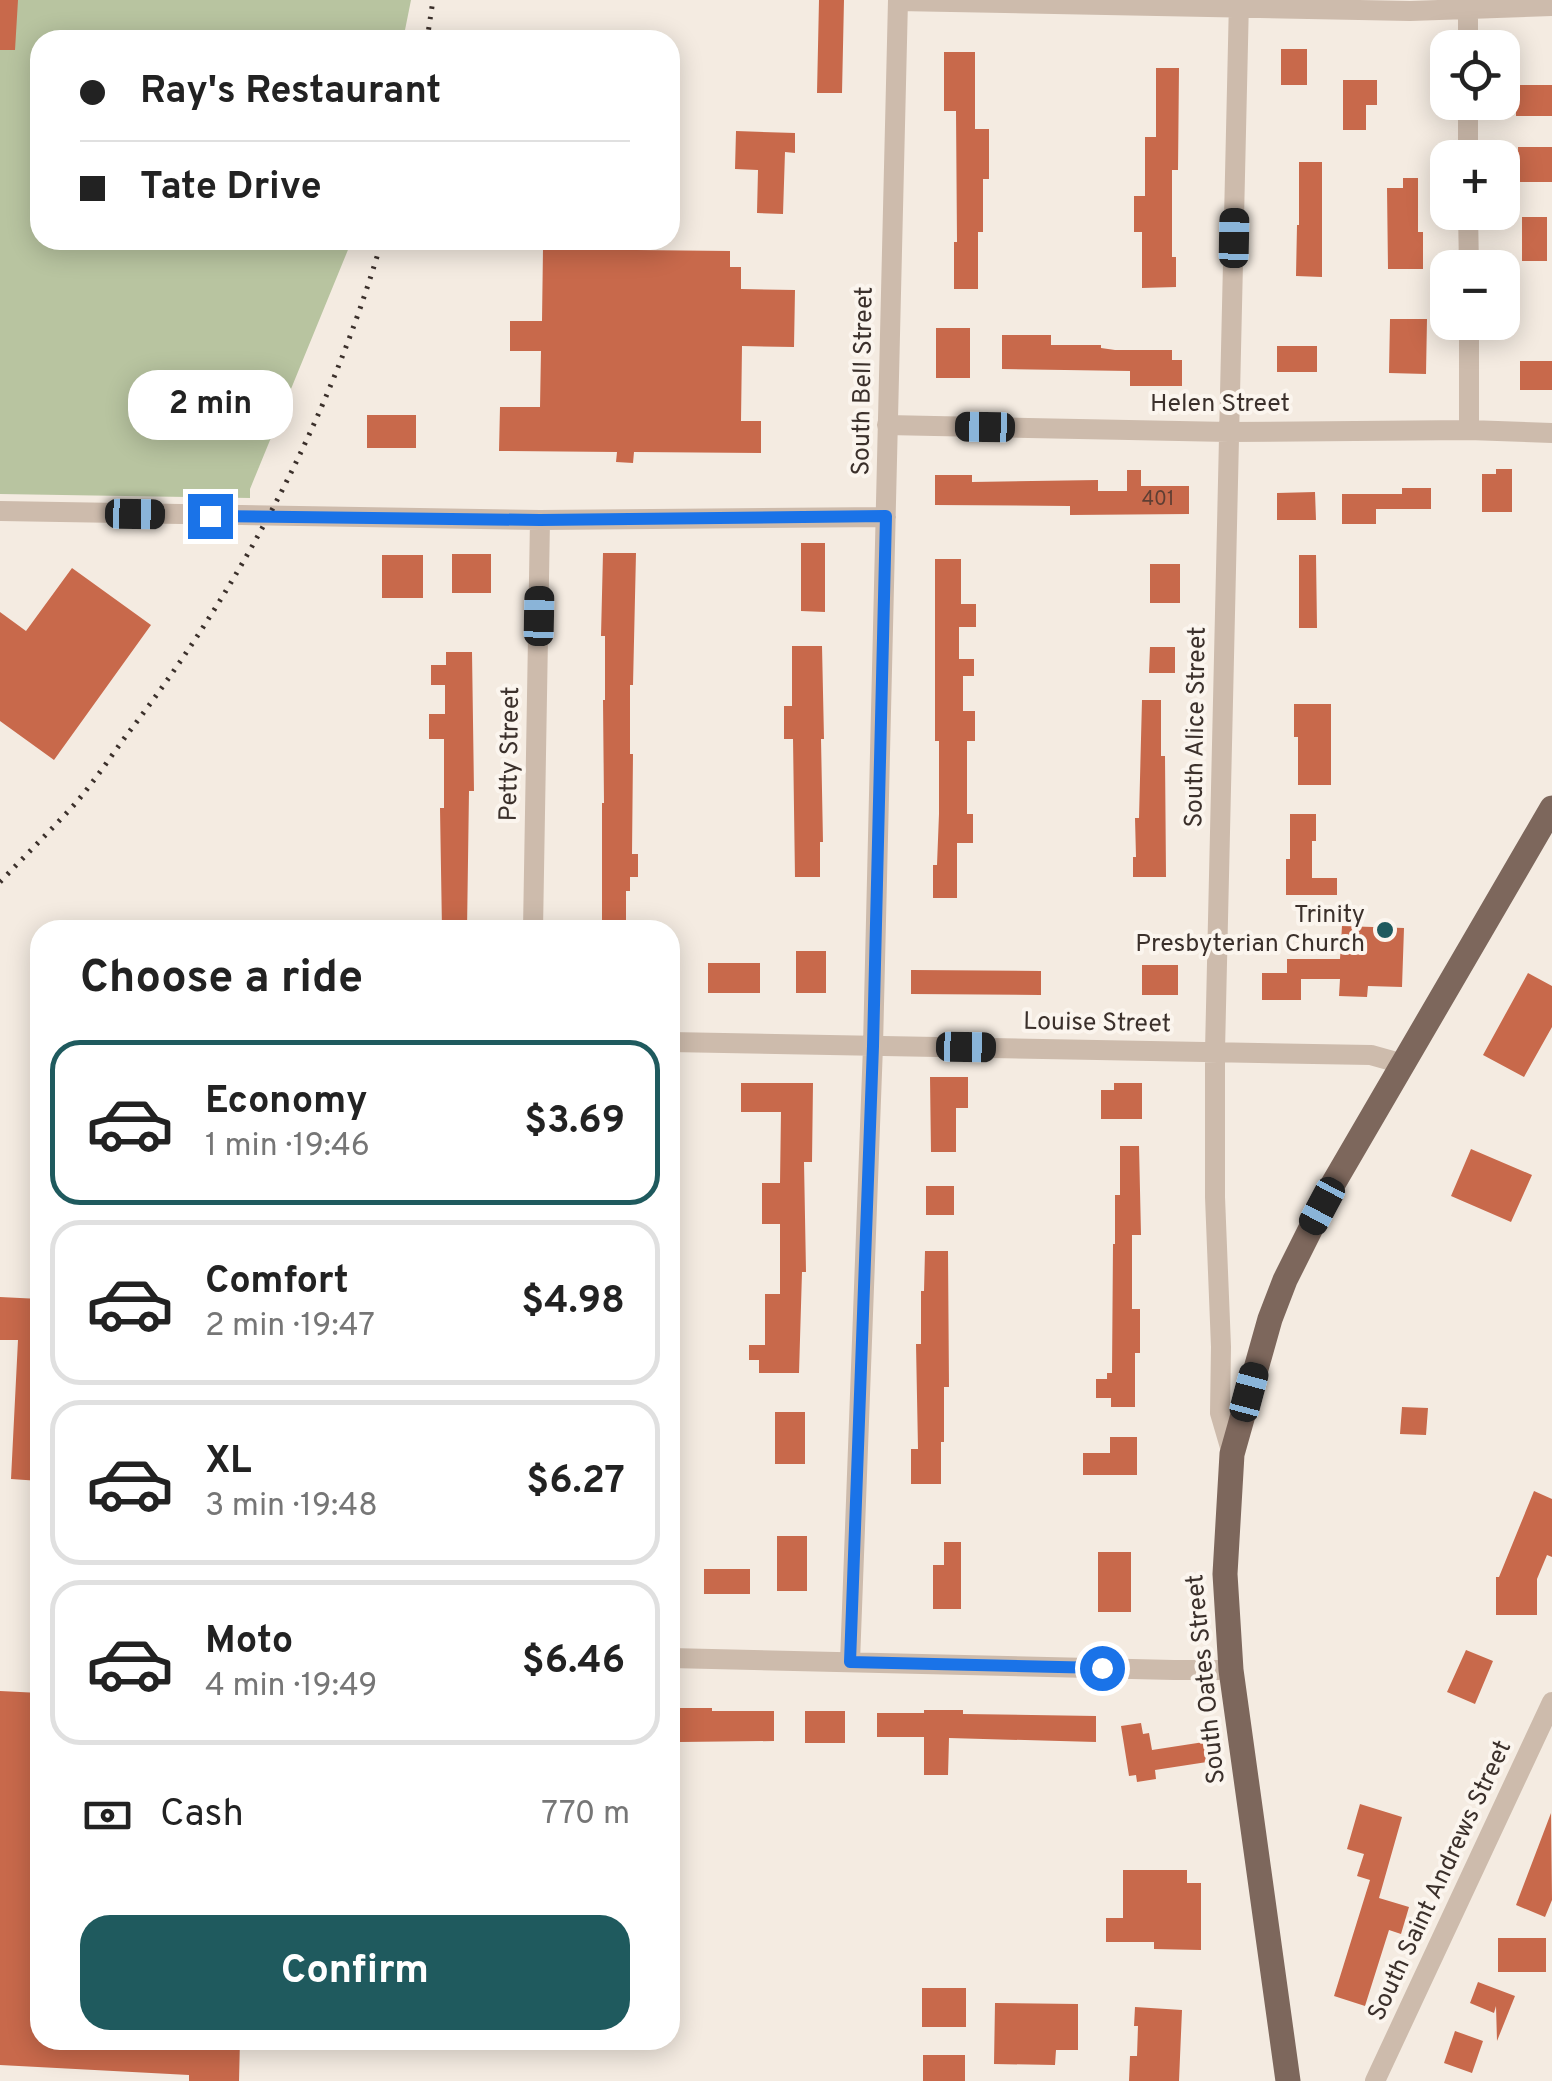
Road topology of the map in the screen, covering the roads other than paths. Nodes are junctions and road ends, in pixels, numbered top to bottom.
1 (898, 1) edge
2 (1239, 3) edge
3 (1552, 6) edge
4 (1468, 10) junction
5 (1468, 30) edge
6 (1469, 340) edge
7 (887, 425) junction
8 (1469, 430) junction
9 (1230, 432) junction
10 (1552, 434) edge
11 (0, 511) edge
12 (886, 516) junction
13 (540, 520) junction
14 (1552, 808) edge
15 (533, 920) edge
16 (680, 1042) edge
17 (873, 1046) junction
18 (1215, 1051) junction
19 (1403, 1064) junction
20 (1232, 1454) junction
21 (680, 1658) edge
22 (850, 1662) junction
23 (1231, 1670) junction
24 (1552, 1702) edge
25 (1288, 2081) edge
26 (1375, 2081) edge

1 - 2 street
1 - 7 street, South Bell Street
2 - 4 street
2 - 9 street, South Alice Street
3 - 4 street
4 - 5 street
6 - 8 street
7 - 9 street, Helen Street
7 - 12 street, South Bell Street
8 - 9 street, Helen Street
8 - 10 street, Helen Street
9 - 18 street, South Alice Street
11 - 13 street
12 - 13 street
12 - 17 street, South Bell Street
13 - 15 street, Petty Street
14 - 19 main road, South Oates Street
16 - 17 street, Louise Street
17 - 18 street, Louise Street
17 - 22 street, South Bell Street
18 - 19 street, Louise Street
18 - 20 street, South Alice Street
19 - 20 main road, South Oates Street
20 - 23 main road, South Oates Street
21 - 22 street
22 - 23 street
23 - 25 main road, South Oates Street
24 - 26 street, South Saint Andrews Street

